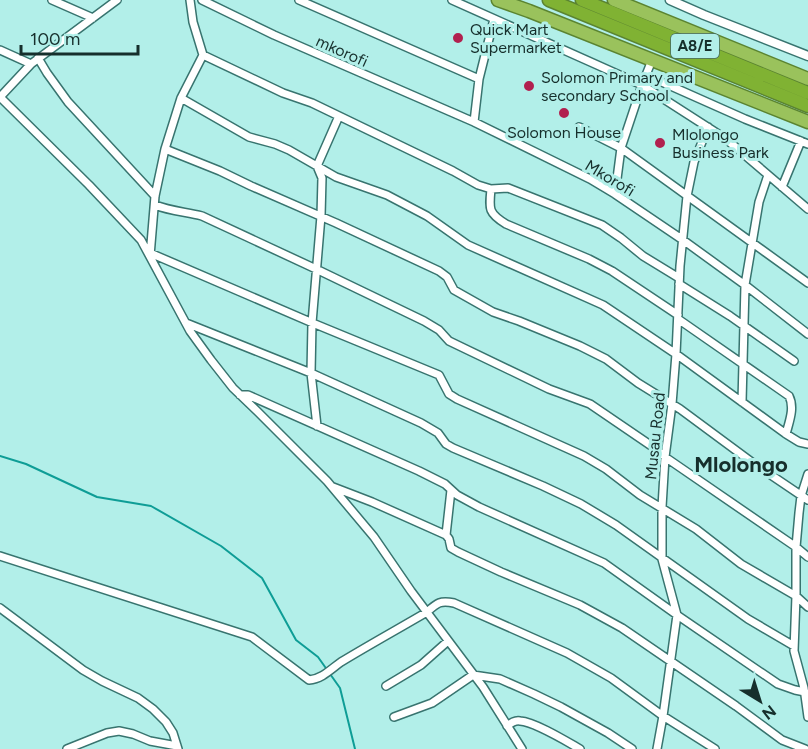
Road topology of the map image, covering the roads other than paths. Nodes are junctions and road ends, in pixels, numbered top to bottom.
1 (52, 0) edge
2 (117, 0) edge
3 (190, 0) edge
4 (202, 0) edge
5 (298, 0) edge
6 (452, 0) edge
7 (498, 0) edge
8 (549, 0) edge
9 (582, 0) edge
10 (614, 0) edge
11 (669, 0) edge
12 (93, 18) junction
13 (494, 19) junction
14 (0, 50) edge
15 (203, 55) junction
16 (808, 56) edge
17 (39, 58) junction
18 (652, 60) junction
19 (31, 64) junction
20 (646, 75) junction
21 (479, 79) junction
22 (808, 79) edge
23 (642, 85) junction
24 (808, 93) edge
25 (181, 98) junction
26 (808, 106) edge
27 (339, 116) junction
28 (474, 122) junction
29 (808, 122) edge
30 (579, 127) dead end
31 (708, 127) junction
32 (805, 143) edge
33 (621, 148) junction
34 (165, 149) junction
35 (317, 166) junction
36 (768, 175) junction
37 (782, 187) junction
38 (490, 189) junction
39 (615, 194) junction
40 (155, 196) junction
41 (687, 196) junction
42 (154, 205) junction
43 (808, 209) edge
44 (321, 216) junction
45 (683, 240) junction
46 (752, 243) junction
47 (150, 255) junction
48 (316, 269) junction
49 (679, 281) junction
50 (808, 283) edge
51 (745, 285) junction
52 (678, 317) junction
53 (185, 323) junction
54 (312, 323) junction
55 (745, 326) junction
56 (808, 334) edge
57 (676, 354) junction
58 (794, 361) dead end
59 (744, 365) junction
60 (311, 373) junction
61 (240, 395) junction
62 (742, 402) junction
63 (672, 404) junction
64 (317, 426) junction
65 (786, 434) junction
66 (808, 444) edge
67 (664, 458) junction
68 (808, 474) edge
69 (331, 486) junction
70 (452, 490) junction
71 (805, 498) edge
72 (662, 507) junction
73 (446, 536) junction
74 (796, 547) junction
75 (0, 556) edge
76 (808, 557) edge
77 (662, 559) junction
78 (796, 596) junction
79 (808, 607) edge
80 (0, 608) edge
81 (427, 612) junction
82 (677, 615) junction
83 (448, 641) junction
84 (794, 646) junction
85 (671, 661) junction
86 (799, 668) junction
87 (808, 674) edge
88 (473, 675) junction
89 (386, 686) dead end
90 (805, 692) junction
91 (663, 716) junction
92 (394, 717) dead end
93 (808, 717) edge
94 (507, 726) junction
95 (177, 747) edge
96 (67, 749) edge
97 (522, 749) edge
98 (580, 749) edge
99 (632, 749) edge
100 (657, 749) edge
101 (715, 749) edge
102 (805, 749) edge

1 - 12 street
2 - 12 street
3 - 15 street
4 - 28 street, mkorofi
5 - 21 street
6 - 13 street
7 - 18 highway
8 - 26 highway, A8/E
9 - 24 highway, A8/E
10 - 22 highway
11 - 16 street
12 - 17 street
13 - 21 street
13 - 23 street
14 - 19 street
15 - 25 street
15 - 27 street
17 - 19 street
17 - 40 street
18 - 20 street
18 - 29 highway
19 - 47 street
20 - 23 street
20 - 32 street
21 - 28 street
23 - 31 street
23 - 33 street
25 - 34 street
25 - 35 street
27 - 35 street
27 - 38 street
28 - 39 street, Mkorofi
30 - 33 street
31 - 36 street
31 - 41 street, Musau Road
32 - 37 street
33 - 39 street
33 - 41 street
34 - 40 street
34 - 44 street
35 - 44 street
35 - 57 street
36 - 37 street
36 - 46 street
37 - 43 street
38 - 49 street
38 - 52 street
39 - 45 street, Mkorofi
40 - 42 street
41 - 45 street, Musau Road
41 - 46 street
42 - 47 street
42 - 48 street
44 - 48 street
44 - 63 street
45 - 49 street, Musau Road
45 - 51 street, Mkorofi
46 - 50 street
46 - 51 street
47 - 53 street
47 - 54 street
48 - 54 street
48 - 67 street
49 - 52 street, Musau Road
49 - 55 street
51 - 55 street
51 - 56 street, Mkorofi
52 - 57 street, Musau Road
52 - 59 street
53 - 60 street
53 - 61 street
54 - 60 street
54 - 72 street
55 - 58 street
55 - 59 street
57 - 62 street
57 - 63 street, Musau Road
59 - 62 street
59 - 65 street
60 - 64 street
60 - 77 street
61 - 64 street
61 - 69 street
62 - 65 street
63 - 67 street, Musau Road
63 - 71 street
64 - 70 street
65 - 66 street
67 - 72 street, Musau Road
67 - 74 street
68 - 71 street
69 - 73 street
69 - 81 street
70 - 73 street
70 - 82 street
71 - 74 street
72 - 77 street, Musau Road
72 - 78 street
73 - 85 street
74 - 76 street
74 - 78 street
75 - 81 street
77 - 82 street, Musau Road
77 - 84 street
78 - 79 street
78 - 84 street
80 - 95 street
81 - 83 street
81 - 91 street
82 - 85 street, Musau Road
82 - 90 street
83 - 88 street
83 - 89 street
84 - 86 street
85 - 91 street, Musau Road
85 - 102 street
86 - 87 street
86 - 90 street
88 - 92 street
88 - 94 street
88 - 99 street
90 - 93 street
91 - 100 street, Musau Road
91 - 101 street
94 - 97 street
94 - 98 street
95 - 96 street

